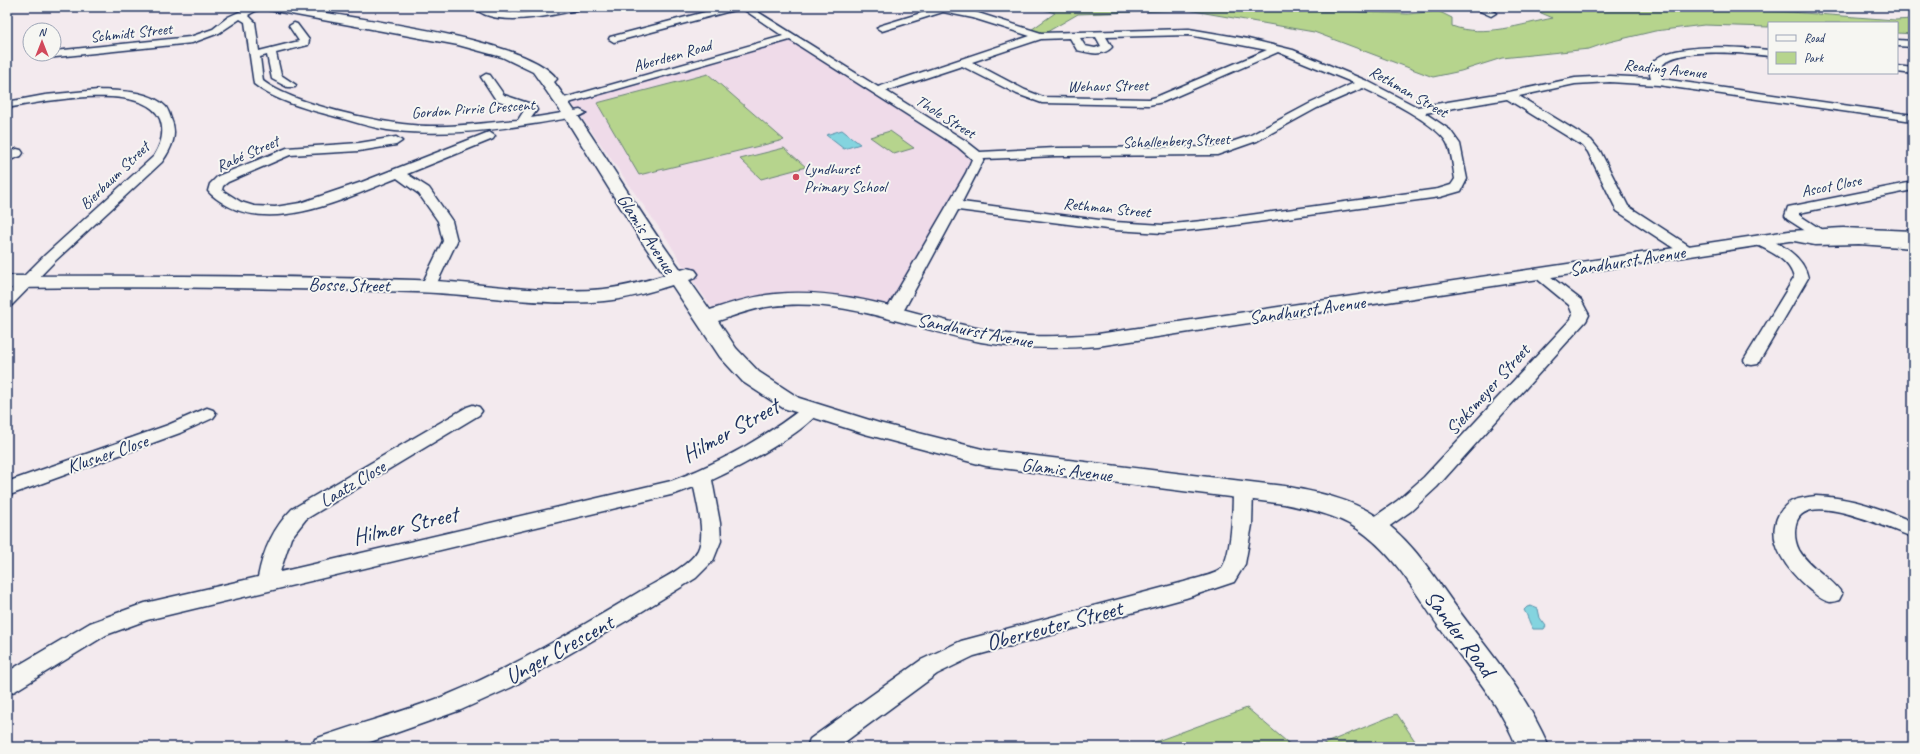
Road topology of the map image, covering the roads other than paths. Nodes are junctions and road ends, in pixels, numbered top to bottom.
1 (258, 7) edge
2 (273, 7) edge
3 (343, 7) edge
4 (353, 7) edge
5 (479, 7) edge
6 (577, 7) edge
7 (735, 7) edge
8 (744, 7) edge
9 (930, 7) edge
10 (1476, 7) edge
11 (945, 9) junction
12 (1491, 13) dead end
13 (240, 15) junction
14 (294, 26) dead end
15 (882, 28) dead end
16 (1099, 34) junction
17 (1072, 35) junction
18 (1040, 36) junction
19 (791, 37) junction
20 (614, 39) dead end
21 (1898, 43) edge
22 (1913, 44) edge
23 (1277, 49) junction
24 (62, 53) edge
25 (1768, 53) edge
26 (272, 54) dead end
27 (255, 55) junction
28 (1898, 60) edge
29 (962, 62) junction
30 (1913, 62) edge
31 (1898, 69) edge
32 (1913, 71) edge
33 (486, 77) dead end
34 (1658, 82) junction
35 (291, 85) dead end
36 (1360, 85) junction
37 (876, 91) junction
38 (1509, 96) junction
39 (7, 105) edge
40 (570, 107) junction
41 (1415, 111) junction
42 (1913, 118) edge
43 (522, 123) junction
44 (489, 136) dead end
45 (396, 141) dead end
46 (977, 156) junction
47 (398, 173) junction
48 (1913, 186) edge
49 (954, 205) junction
50 (1817, 233) junction
51 (1789, 236) junction
52 (1913, 236) edge
53 (1758, 240) junction
54 (1913, 244) edge
55 (1686, 250) junction
56 (1537, 273) junction
57 (682, 276) junction
58 (7, 282) edge
59 (26, 282) junction
60 (427, 286) junction
61 (7, 302) edge
62 (892, 314) junction
63 (711, 317) junction
64 (1752, 360) dead end
65 (811, 410) junction
66 (473, 411) dead end
67 (207, 414) dead end
68 (702, 477) junction
69 (7, 489) edge
70 (1243, 490) junction
71 (1374, 527) junction
72 (1913, 530) edge
73 (267, 583) junction
74 (1831, 594) dead end
75 (7, 684) edge
76 (324, 747) edge
77 (819, 747) edge
78 (1533, 747) edge

1 - 13 street, Schmidt Street
2 - 40 main road, Glamis Avenue
3 - 4 street
5 - 6 street
7 - 20 street
8 - 19 street, Thole Street
9 - 11 street
10 - 12 street
11 - 15 street
11 - 18 street
13 - 24 street, Schmidt Street
13 - 27 street, Gordon Pirrie Crescent
14 - 27 street
16 - 17 street, Rethman Street
16 - 17 street
16 - 23 street, Rethman Street
17 - 18 street, Rethman Street
18 - 29 street, Rethman Street
19 - 37 street, Thole Street
19 - 40 street, Aberdeen Road
21 - 22 street
23 - 29 street, Wehaus Street
23 - 36 street, Rethman Street
25 - 34 street
26 - 35 street
27 - 43 street, Gordon Pirrie Crescent
28 - 30 street
29 - 37 street, Rethman Street
31 - 32 street
33 - 43 street
34 - 38 street, Reading Avenue
34 - 42 street, Reading Avenue
36 - 41 street, Rethman Street
36 - 46 street, Schallenberg Street
37 - 46 street, Thole Street
38 - 41 street, Reading Avenue
38 - 55 street
39 - 59 street, Bierbaum Street
40 - 43 street, Gordon Pirrie Crescent
40 - 57 main road, Glamis Avenue
41 - 49 street, Rethman Street
44 - 47 street, Rabé Street
45 - 47 street, Rabé Street
46 - 49 street, Thole Street
47 - 60 street
48 - 50 street, Ascot Close
49 - 62 street, Thole Street
50 - 51 main road, Sandhurst Avenue
50 - 52 main road, Sandhurst Avenue
51 - 53 main road, Sandhurst Avenue
51 - 54 street
53 - 55 main road, Sandhurst Avenue
53 - 64 street
55 - 56 main road, Sandhurst Avenue
56 - 62 main road, Sandhurst Avenue
56 - 71 street, Sieksmeyer Street
57 - 60 main road, Bosse Street
57 - 63 main road, Glamis Avenue
58 - 59 main road, Bosse Street
59 - 60 main road, Bosse Street
59 - 61 street, Bierbaum Street
62 - 63 main road, Sandhurst Avenue
63 - 65 main road, Glamis Avenue
65 - 68 street, Hilmer Street
65 - 70 main road, Glamis Avenue
66 - 73 street, Laatz Close
67 - 69 street, Klusner Close
68 - 73 street, Hilmer Street
68 - 76 street, Unger Crescent
70 - 71 main road, Glamis Avenue
70 - 77 street, Oberreuter Street
71 - 78 main road, Sander Road
72 - 74 street
73 - 75 street, Hilmer Street

